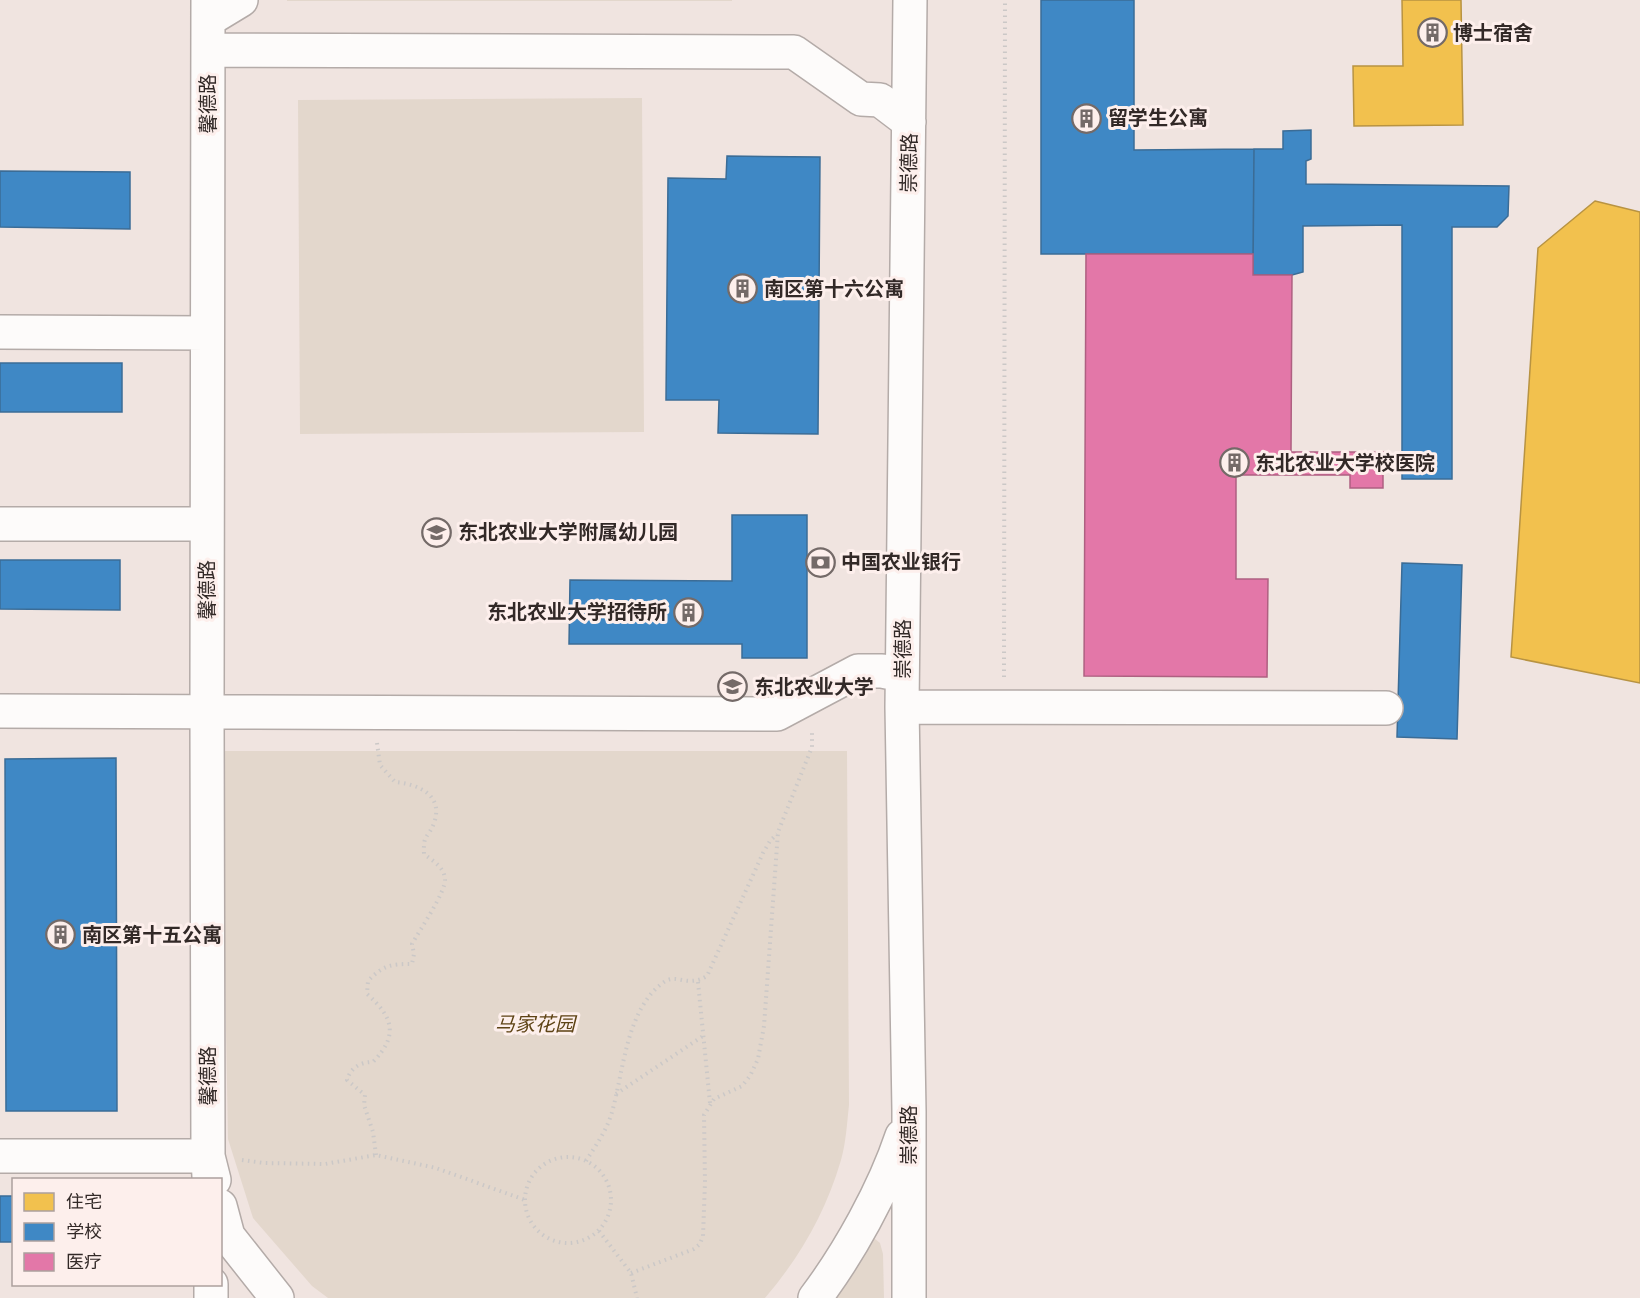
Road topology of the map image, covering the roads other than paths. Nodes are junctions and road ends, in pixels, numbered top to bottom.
1 (241, 0) edge
2 (910, 0) edge
3 (208, 23) edge
4 (909, 122) junction
5 (0, 332) edge
6 (207, 333) junction
7 (0, 524) edge
8 (207, 524) junction
9 (902, 675) junction
10 (902, 707) junction
11 (1386, 708) dead end
12 (0, 711) edge
13 (207, 712) junction
14 (909, 1111) junction
15 (0, 1156) edge
16 (210, 1172) edge
17 (222, 1214) edge
18 (277, 1298) edge
19 (815, 1298) edge
20 (909, 1298) edge

1 - 3 street
2 - 4 street, 崇德路
3 - 4 street
3 - 6 street, 馨德路
4 - 9 street, 崇德路
5 - 6 street
6 - 8 street, 馨德路
7 - 8 street
8 - 13 street, 馨德路
9 - 10 street, 崇德路
9 - 13 street
10 - 11 street
10 - 14 street, 崇德路
12 - 13 street
13 - 16 street, 馨德路
14 - 19 street
14 - 20 street, 崇德路
15 - 16 street
17 - 18 street

